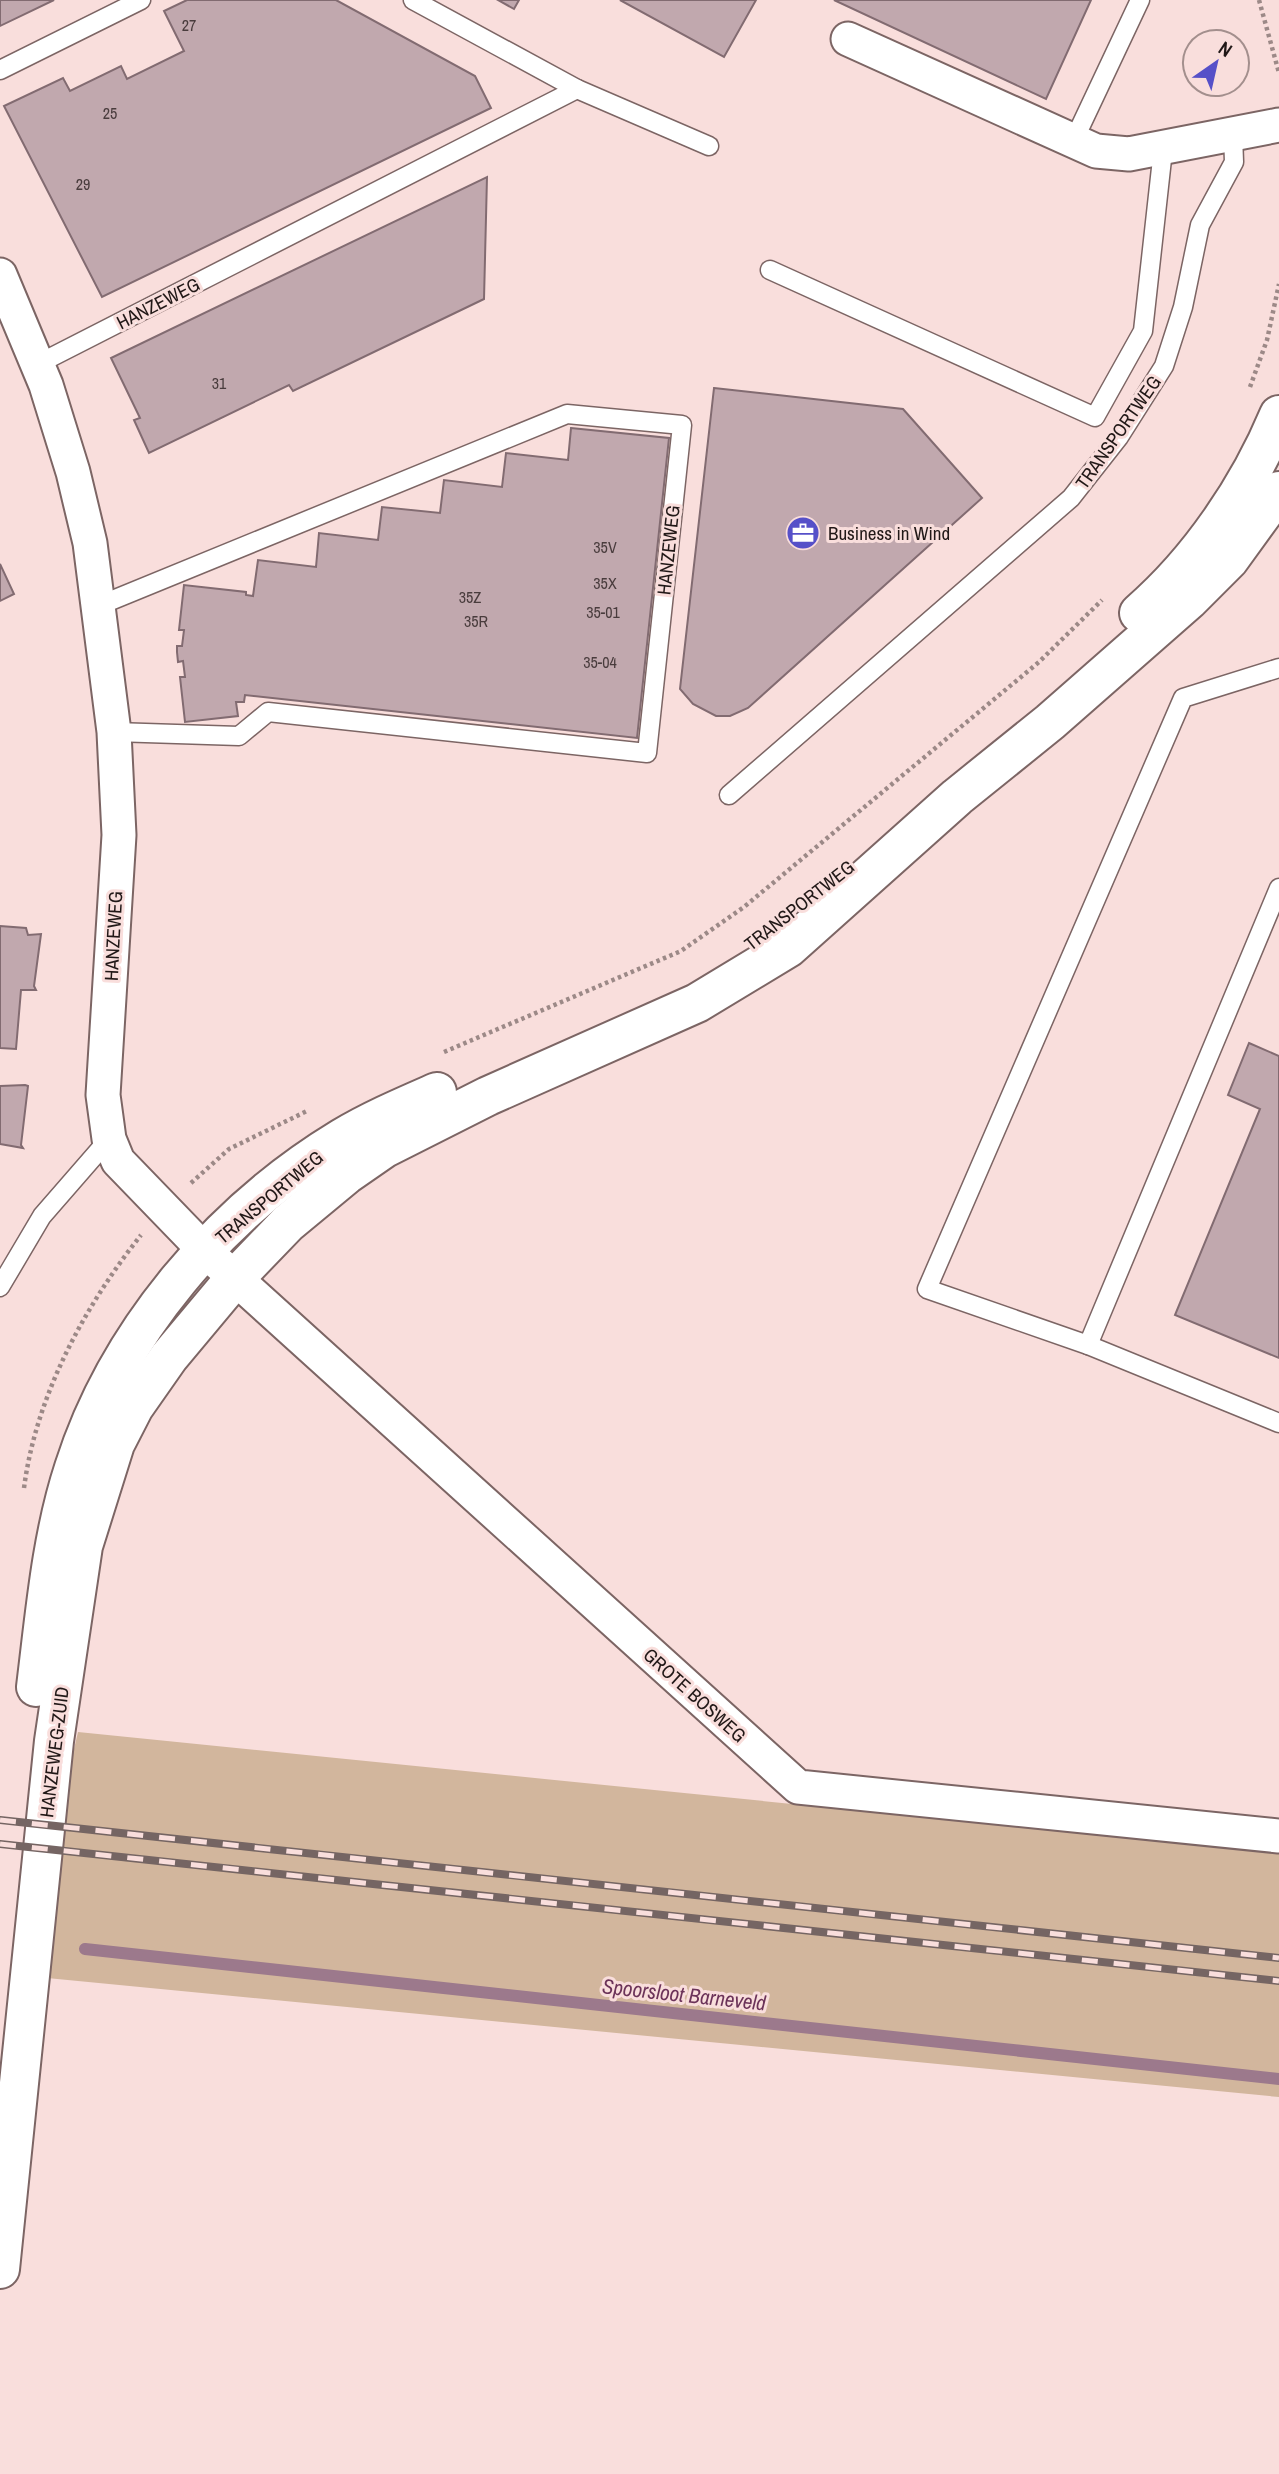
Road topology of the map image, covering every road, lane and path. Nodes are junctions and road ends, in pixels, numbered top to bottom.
1 (141, 0) edge
2 (413, 0) edge
3 (1140, 0) edge
4 (1259, 0) edge
5 (848, 39) dead end
6 (0, 70) edge
7 (1279, 73) edge
8 (577, 89) junction
9 (1279, 125) edge
10 (1233, 135) junction
11 (1073, 140) junction
12 (709, 146) dead end
13 (1163, 150) junction
14 (769, 270) dead end
15 (0, 275) edge
16 (1279, 284) edge
17 (38, 364) junction
18 (1246, 396) dead end
19 (1279, 415) edge
20 (1279, 491) edge
21 (1108, 593) dead end
22 (98, 606) junction
23 (1279, 667) edge
24 (114, 732) junction
25 (729, 795) dead end
26 (1279, 888) edge
27 (437, 1055) dead end
28 (318, 1106) dead end
29 (109, 1139) junction
30 (162, 1209) junction
31 (205, 1251) junction
32 (235, 1278) junction
33 (0, 1287) edge
34 (1088, 1345) junction
35 (1279, 1423) edge
36 (1279, 1836) edge
37 (0, 2055) edge
38 (0, 2269) edge

1 - 6 lane
2 - 8 lane
3 - 11 lane
4 - 7 path
5 - 11 street
8 - 12 lane
8 - 17 lane, HANZEWEG
9 - 10 street
10 - 13 street
10 - 25 lane, TRANSPORTWEG
11 - 13 street
13 - 14 lane, TRANSPORTWEG
15 - 17 street, HANZEWEG
16 - 18 path
17 - 22 street, HANZEWEG
19 - 31 street, TRANSPORTWEG
20 - 32 street, TRANSPORTWEG
21 - 27 path
22 - 24 street, HANZEWEG
22 - 24 lane, HANZEWEG
23 - 34 lane
24 - 29 street, HANZEWEG
26 - 34 lane
28 - 30 path
29 - 30 street, HANZEWEG
29 - 33 lane
30 - 31 street, HANZEWEG
31 - 32 street, HANZEWEG
31 - 37 street, HANZEWEG-ZUID
32 - 36 street, GROTE BOSWEG
32 - 38 street, HANZEWEG-ZUID
34 - 35 lane

